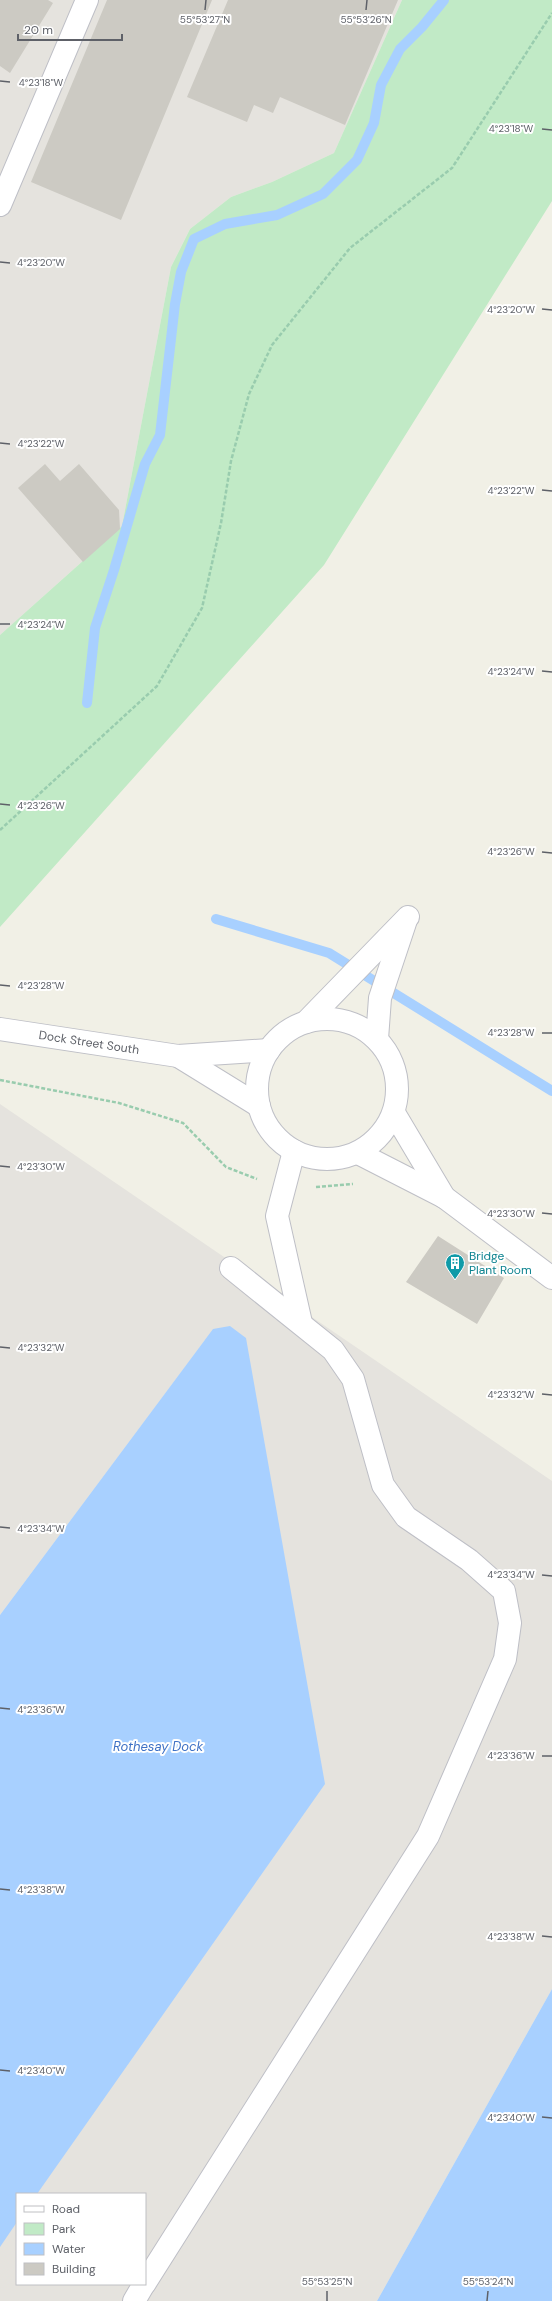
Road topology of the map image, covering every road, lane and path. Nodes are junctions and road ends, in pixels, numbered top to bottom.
1 (87, 0) edge
2 (552, 13) edge
3 (0, 205) edge
4 (0, 830) edge
5 (306, 1022) junction
6 (0, 1029) edge
7 (377, 1039) junction
8 (269, 1050) junction
9 (178, 1056) junction
10 (259, 1106) junction
11 (394, 1113) junction
12 (294, 1151) junction
13 (358, 1153) junction
14 (444, 1197) junction
15 (232, 1268) dead end
16 (552, 1278) edge
17 (301, 1323) junction
18 (146, 2282) edge
19 (144, 2285) edge
20 (134, 2301) edge

1 - 3 street
2 - 4 path
5 - 7 street
5 - 7 street
5 - 8 street
6 - 9 street, Dock Street South
7 - 11 street
8 - 9 street, Dock Street South
8 - 10 street
9 - 10 street, Dock Street South
10 - 12 street
11 - 13 street
11 - 14 street
12 - 13 street
12 - 17 street
13 - 14 street
14 - 16 street
15 - 17 street
17 - 18 street
19 - 20 street

